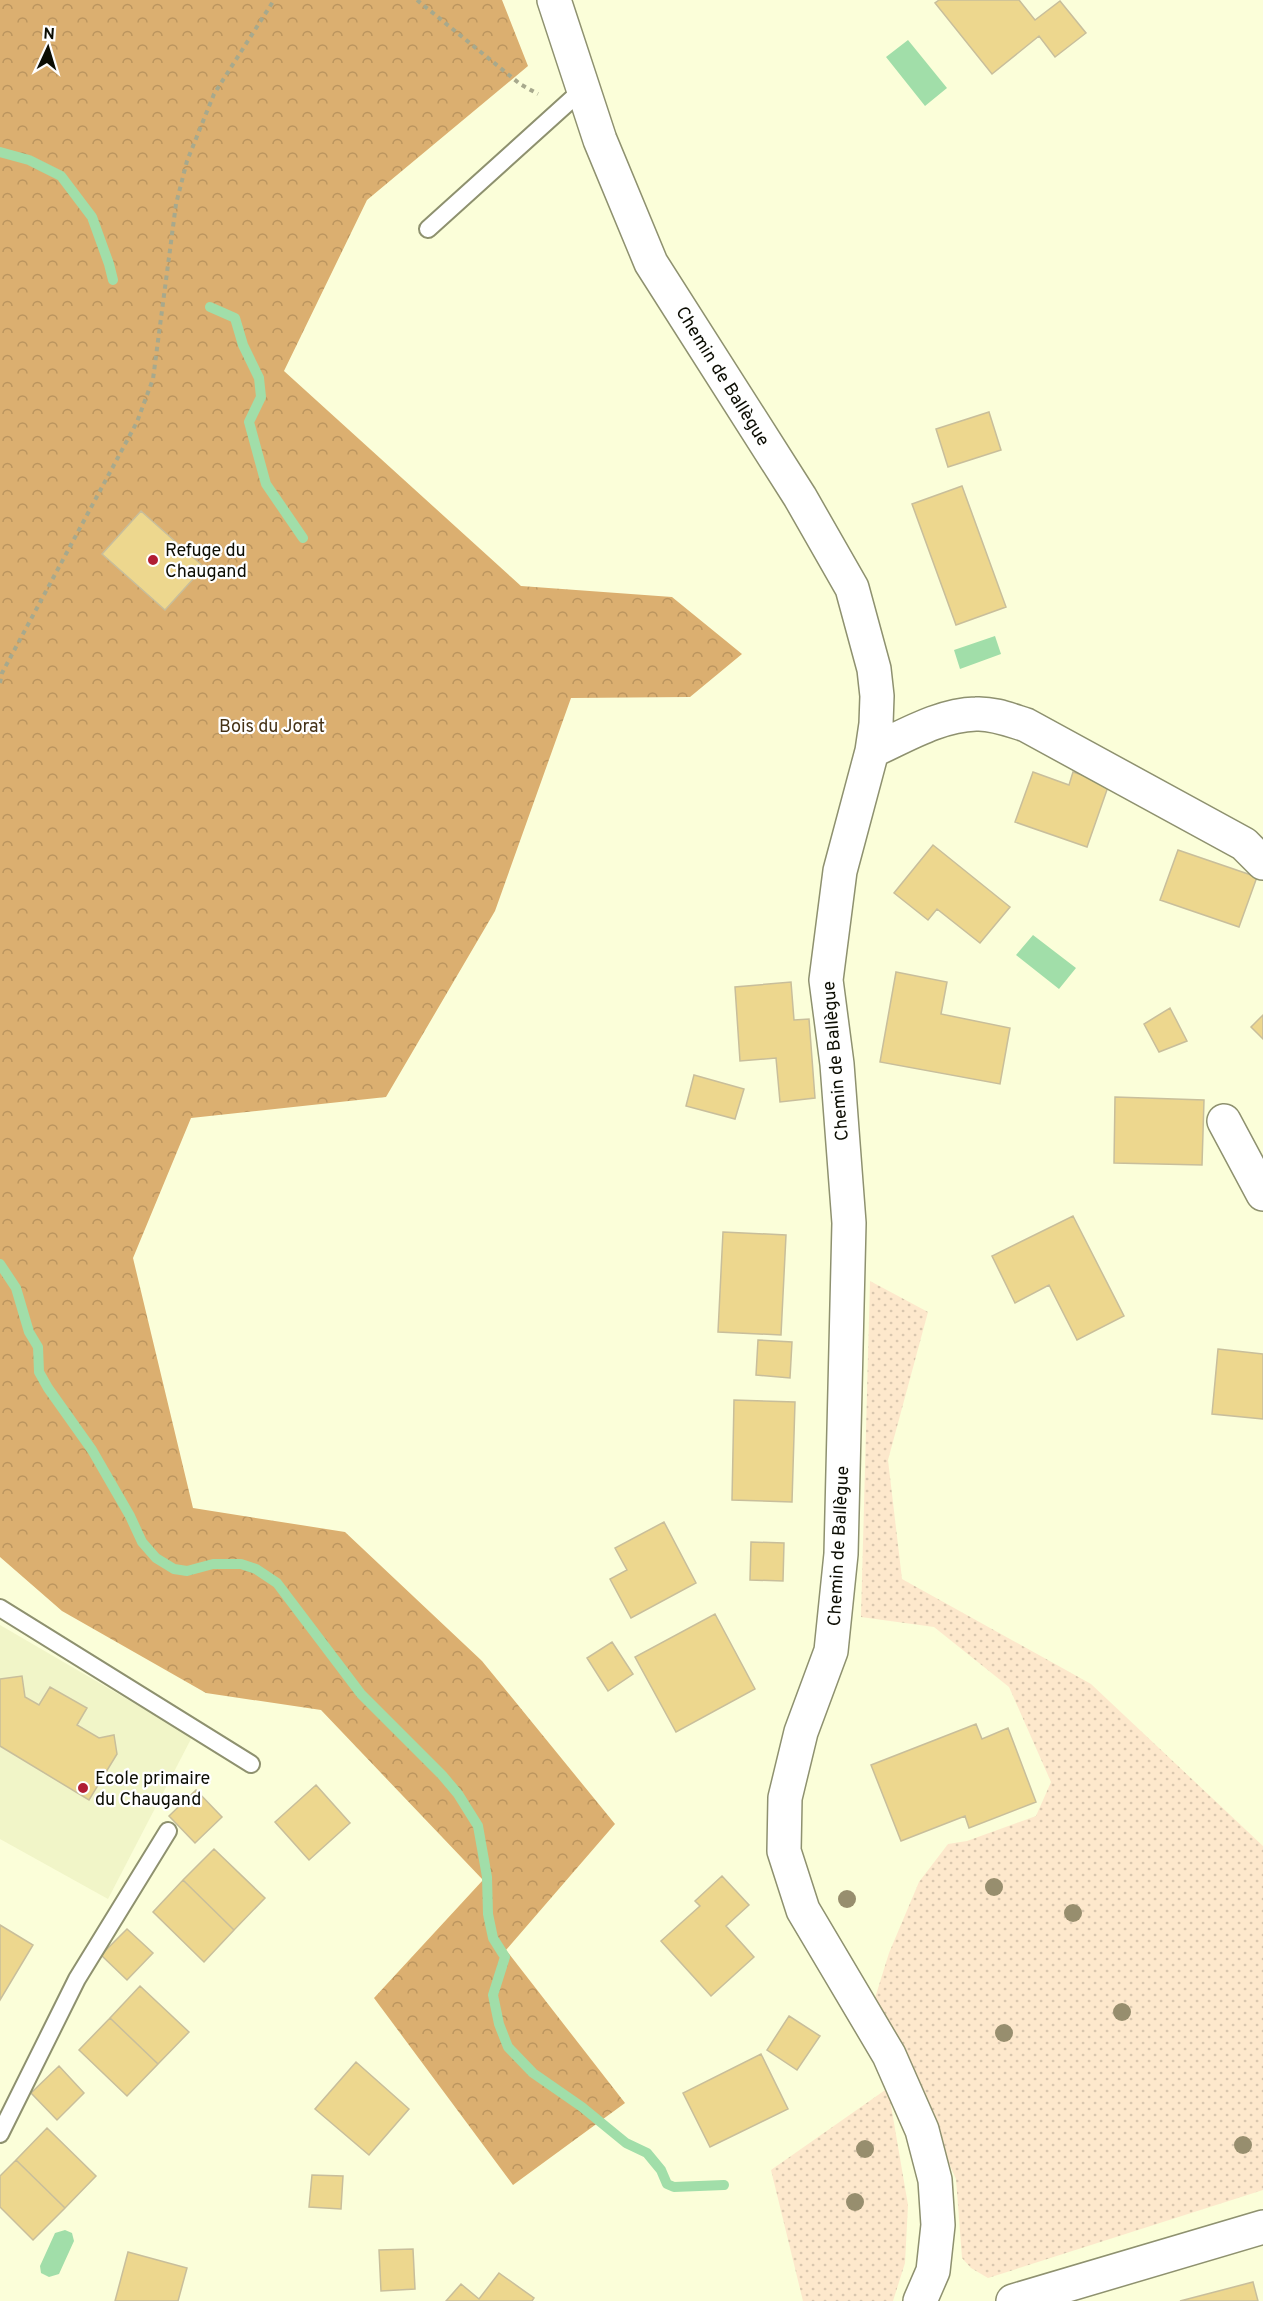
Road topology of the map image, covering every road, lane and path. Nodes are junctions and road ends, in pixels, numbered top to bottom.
1 (274, 0) edge
2 (417, 0) edge
3 (554, 0) edge
4 (575, 96) junction
5 (428, 229) dead end
6 (0, 683) edge
7 (872, 751) junction
8 (1263, 863) edge
9 (1224, 1121) dead end
10 (1263, 1194) edge
11 (0, 1608) edge
12 (251, 1764) dead end
13 (168, 1831) dead end
14 (0, 2134) edge
15 (1263, 2227) edge
16 (920, 2301) edge
17 (1013, 2301) edge

1 - 6 path
2 - 4 path
3 - 4 street, Chemin de Ballègue
4 - 5 lane
4 - 7 street, Chemin de Ballègue
7 - 8 street
7 - 16 street, Chemin de Ballègue
9 - 10 street
11 - 12 lane
13 - 14 lane
15 - 17 street

